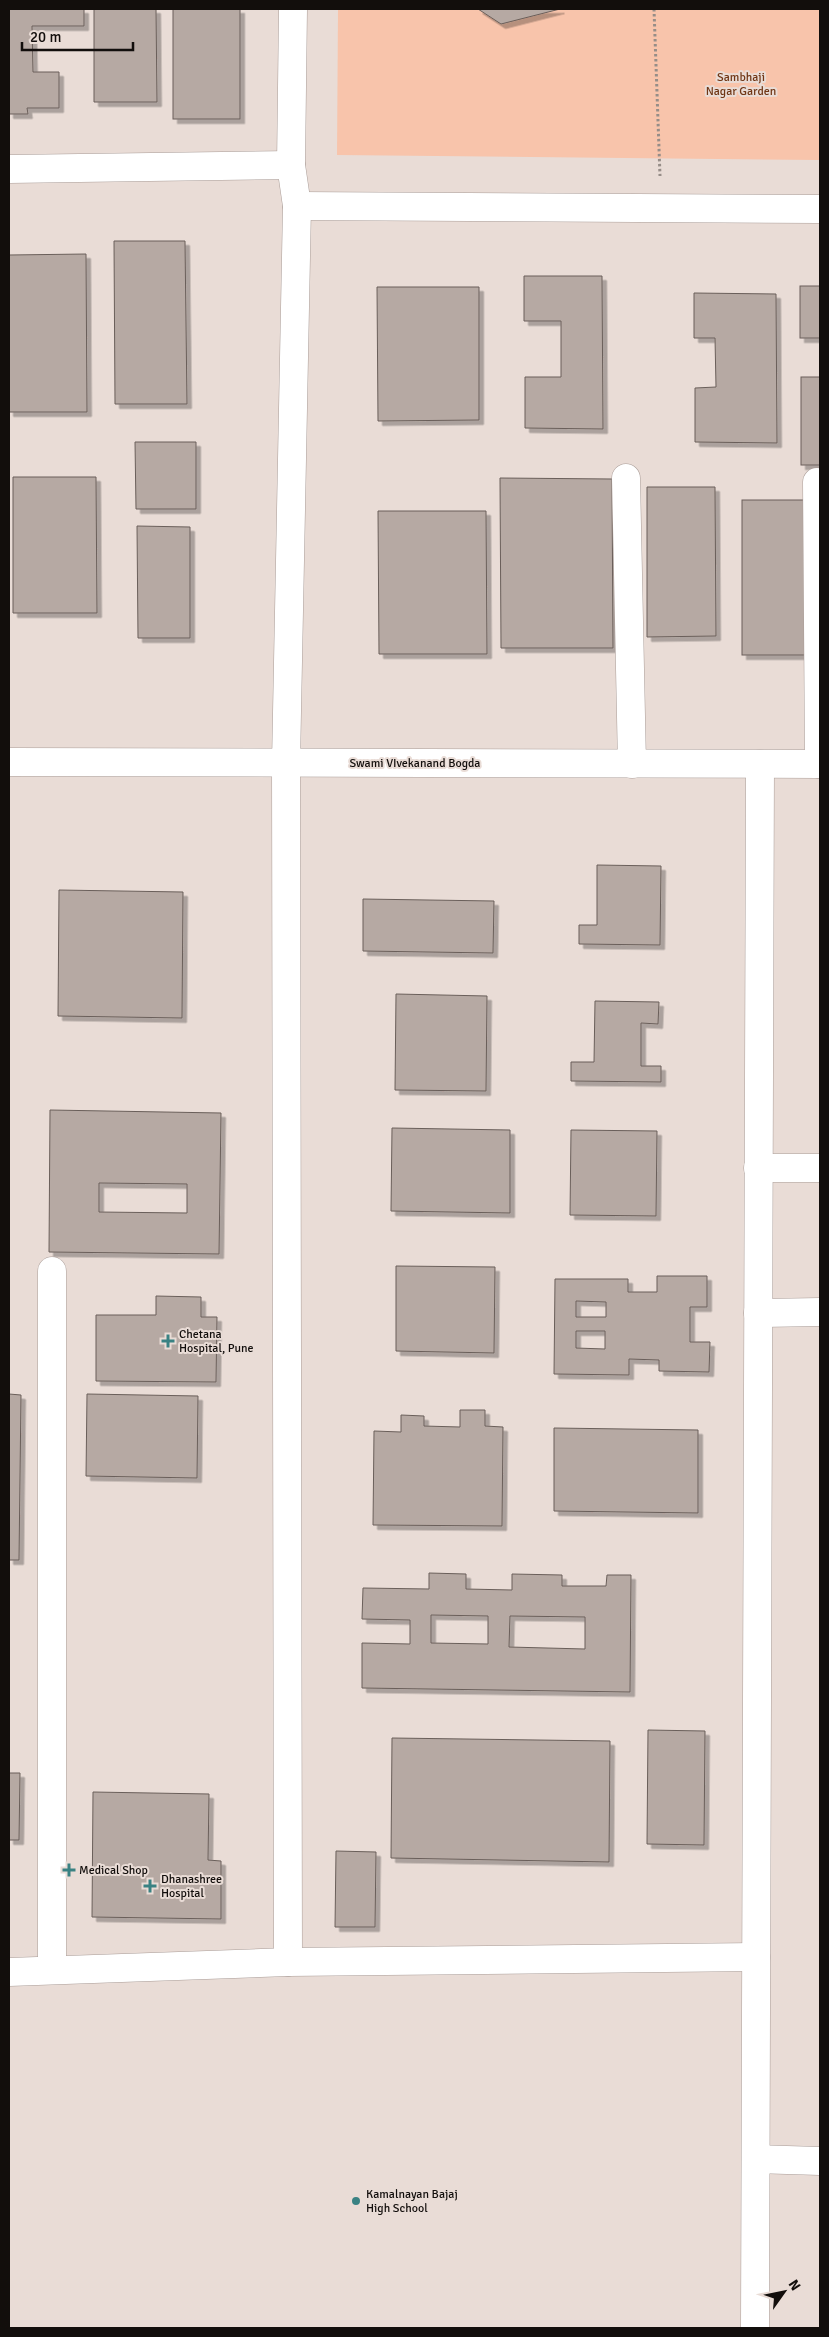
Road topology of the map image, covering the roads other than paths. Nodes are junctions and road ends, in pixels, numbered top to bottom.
1 (293, 9) edge
2 (291, 165) junction
3 (9, 169) edge
4 (297, 206) junction
5 (820, 209) edge
6 (626, 478) dead end
7 (817, 482) dead end
8 (9, 762) edge
9 (286, 763) junction
10 (632, 764) junction
11 (760, 764) junction
12 (820, 764) edge
13 (758, 1168) junction
14 (820, 1168) edge
15 (52, 1271) dead end
16 (820, 1312) edge
17 (758, 1313) junction
18 (756, 1957) junction
19 (288, 1962) junction
20 (52, 1970) junction
21 (9, 1972) edge
22 (756, 2159) junction
23 (820, 2160) edge
24 (755, 2328) edge

1 - 2 street
2 - 3 street
2 - 4 street
4 - 5 street
4 - 9 street
6 - 10 street
7 - 12 street
8 - 9 street, Swami VIvekanand Bogda
9 - 10 street, Swami VIvekanand Bogda
9 - 19 street
10 - 11 street, Swami VIvekanand Bogda
11 - 12 street, Swami VIvekanand Bogda
11 - 13 street
13 - 14 street
13 - 17 street
15 - 20 street
16 - 17 street
17 - 18 street
18 - 19 street
18 - 22 street
19 - 20 street
20 - 21 street
22 - 23 street
22 - 24 street

